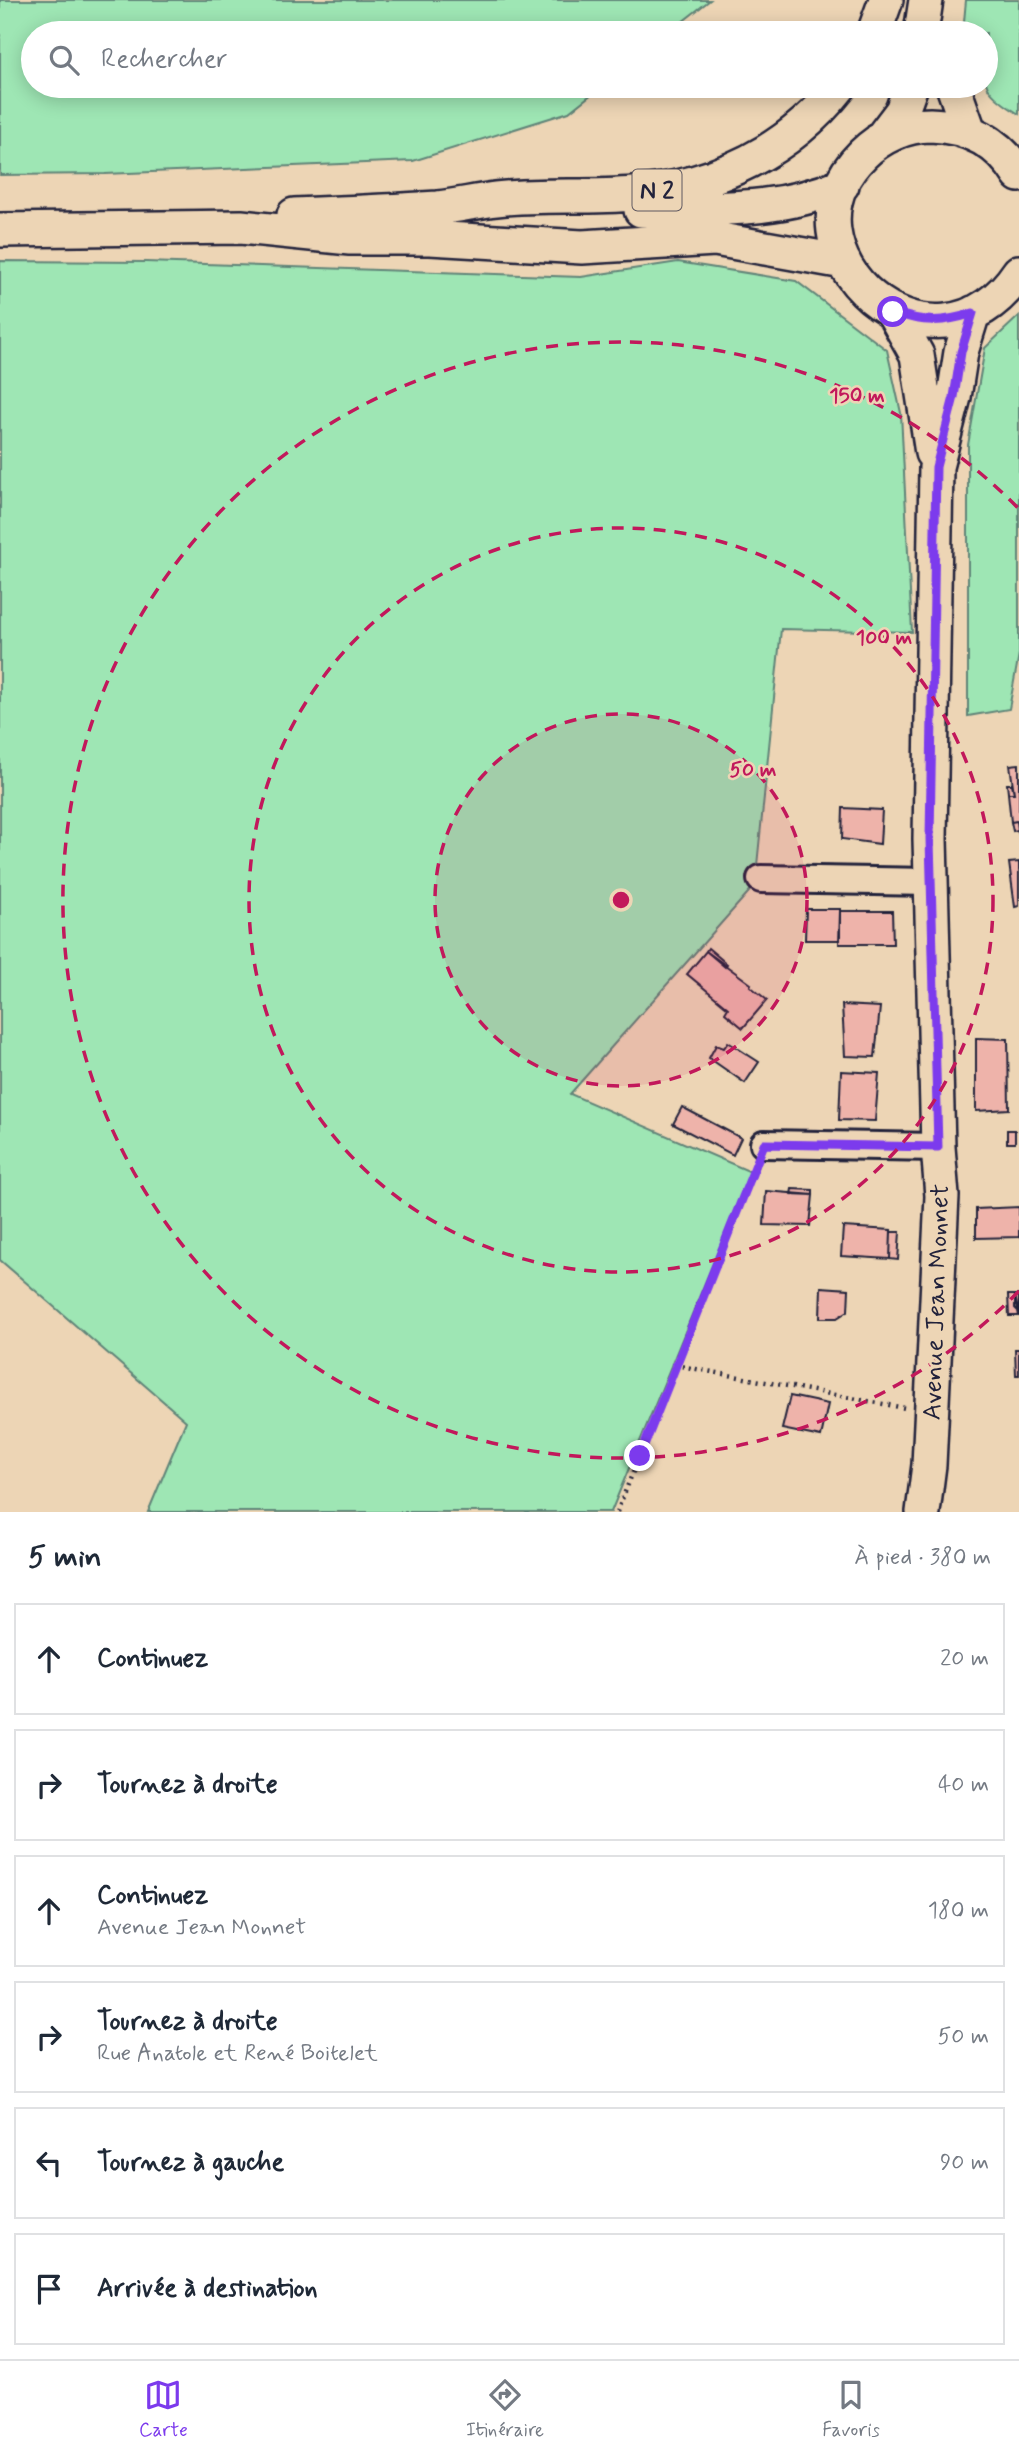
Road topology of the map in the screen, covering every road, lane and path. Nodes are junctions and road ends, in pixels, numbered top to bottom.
1 (886, 0) edge
2 (926, 0) edge
3 (943, 0) edge
4 (878, 21) edge
5 (923, 21) edge
6 (945, 21) edge
7 (831, 98) edge
8 (907, 98) edge
9 (957, 98) edge
10 (969, 131) junction
11 (880, 140) junction
12 (1019, 173) edge
13 (842, 185) junction
14 (441, 208) junction
15 (241, 227) junction
16 (0, 230) edge
17 (844, 262) junction
18 (1019, 272) edge
19 (893, 312) junction
20 (973, 313) junction
21 (936, 467) junction
22 (761, 879) dead end
23 (931, 882) junction
24 (764, 1144) joint
25 (938, 1147) junction
26 (675, 1365) junction
27 (932, 1413) junction
28 (617, 1512) edge
29 (923, 1512) edge

1 - 4 main road
2 - 5 main road
3 - 6 main road
7 - 14 main road, N 2
8 - 11 main road
9 - 10 main road
10 - 11 main road
10 - 12 main road
11 - 13 main road
13 - 14 main road, N 2
13 - 17 main road
14 - 15 main road, N 2
15 - 16 main road, N 2
15 - 17 main road, N 2
17 - 19 main road
18 - 20 main road
19 - 20 main road
19 - 21 main road
20 - 21 main road
21 - 23 main road, Avenue Jean Monnet
22 - 23 street
23 - 25 main road, Avenue Jean Monnet
24 - 25 street
24 - 26 path
25 - 27 main road, Avenue Jean Monnet
26 - 27 path
26 - 28 path
27 - 29 main road, Avenue Jean Monnet

